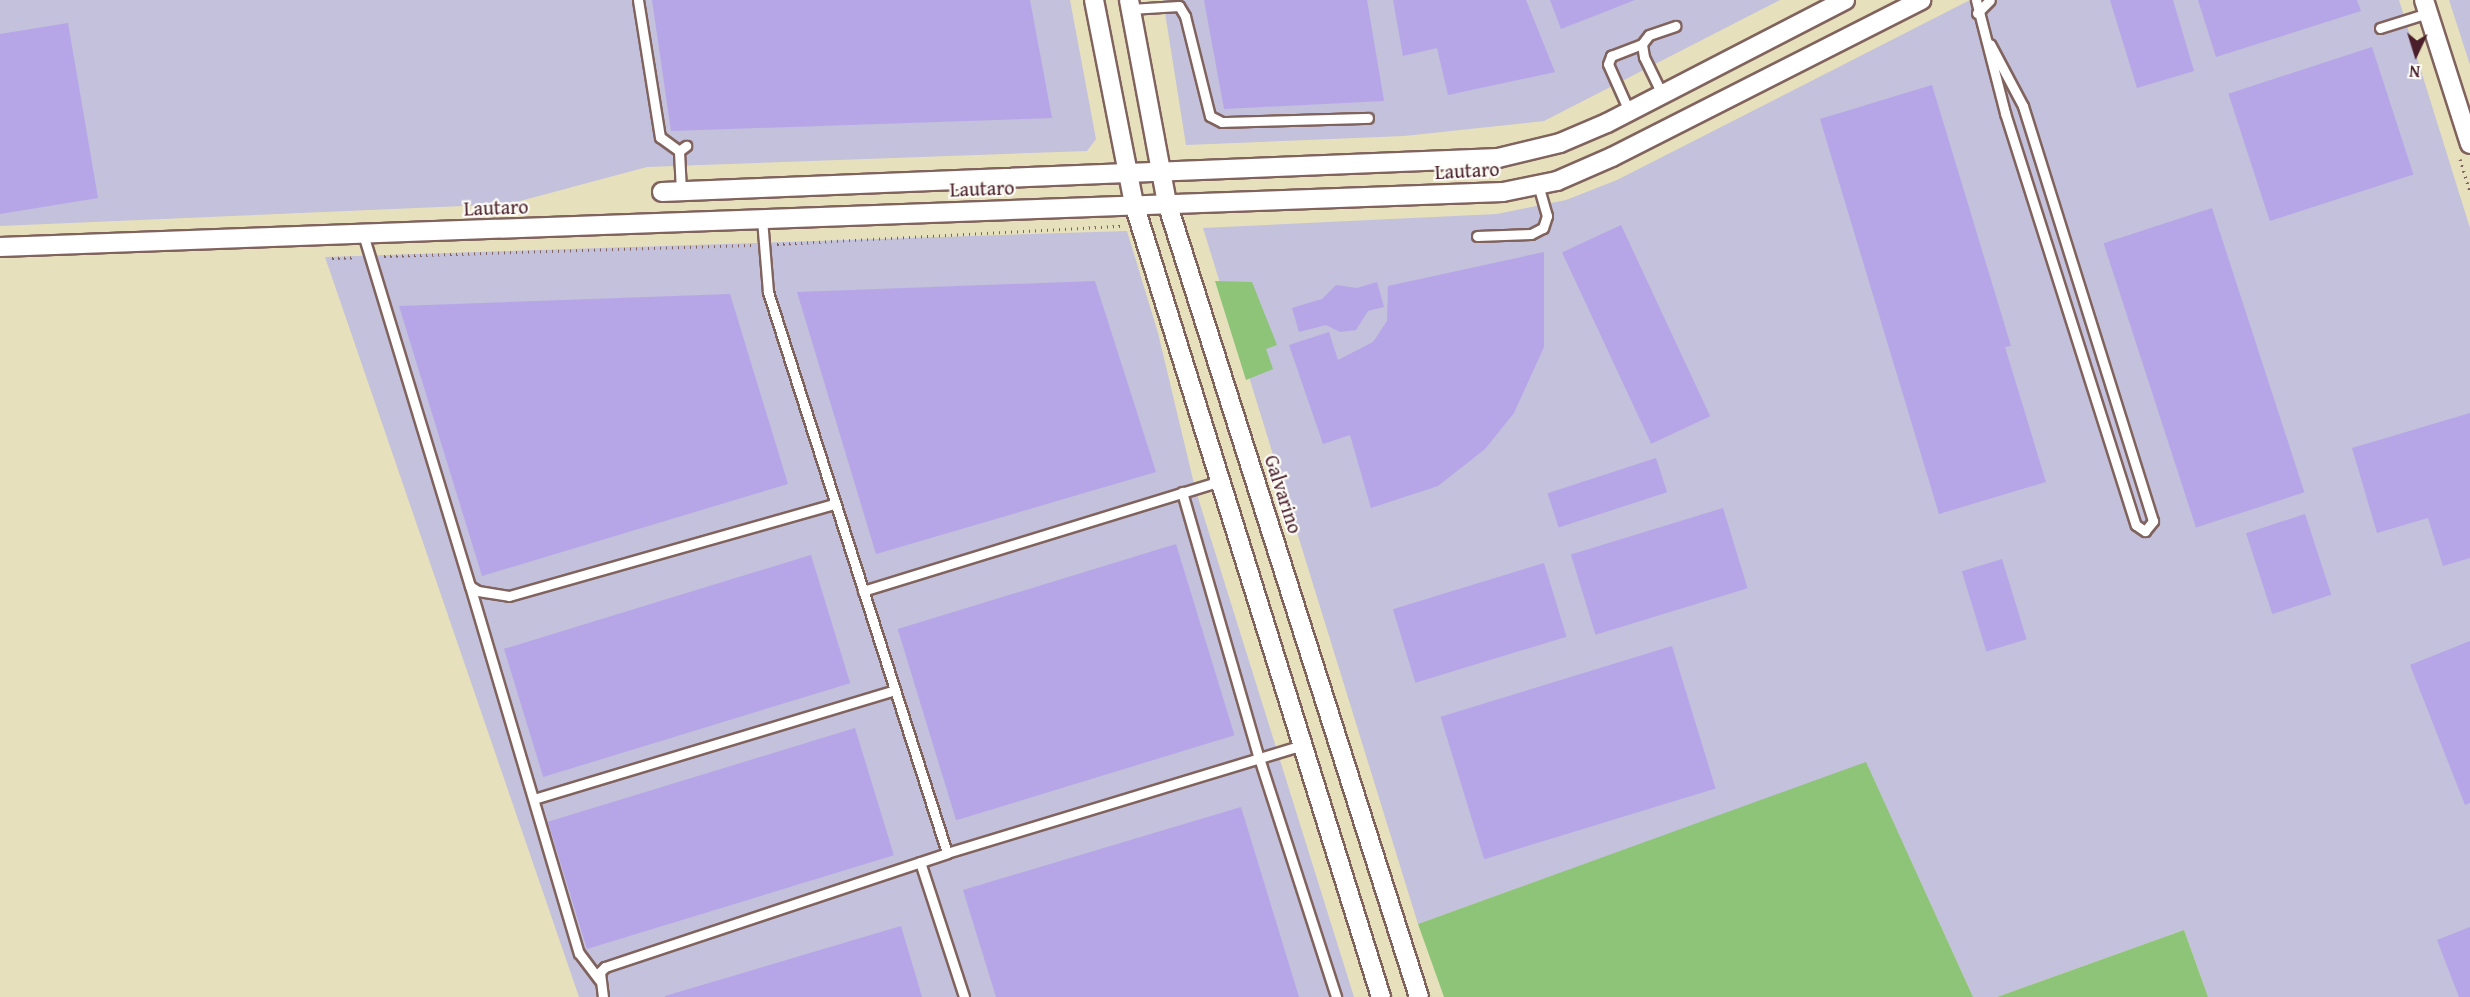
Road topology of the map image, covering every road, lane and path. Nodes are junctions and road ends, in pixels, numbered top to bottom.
1 (638, 0) edge
2 (1094, 0) edge
3 (1845, 0) edge
4 (1922, 0) edge
5 (1976, 0) edge
6 (1990, 0) edge
7 (1130, 4) edge
8 (2426, 6) edge
9 (1978, 12) junction
10 (1675, 26) dead end
11 (2380, 28) dead end
12 (1642, 44) junction
13 (1990, 44) junction
14 (1662, 94) junction
15 (1629, 111) junction
16 (1368, 118) dead end
17 (2470, 144) edge
18 (1159, 172) junction
19 (1127, 174) junction
20 (1538, 185) junction
21 (672, 192) joint
22 (1167, 203) junction
23 (1134, 204) junction
24 (762, 219) junction
25 (1140, 226) junction
26 (363, 234) junction
27 (1477, 236) dead end
28 (763, 244) junction
29 (0, 247) edge
30 (367, 257) junction
31 (333, 258) dead end
32 (1221, 481) junction
33 (1182, 492) junction
34 (835, 504) junction
35 (470, 586) junction
36 (863, 591) junction
37 (895, 690) junction
38 (1302, 745) junction
39 (1259, 758) junction
40 (534, 800) junction
41 (946, 852) junction
42 (920, 862) junction
43 (599, 980) junction
44 (603, 997) edge
45 (964, 997) edge
46 (1335, 997) edge
47 (1381, 997) edge
48 (1419, 997) edge

1 - 21 lane
2 - 19 street
3 - 14 street, Lautaro
4 - 20 street, Lautaro
5 - 9 lane
6 - 9 lane
7 - 16 lane
7 - 18 street, Galvarino
8 - 11 lane
8 - 17 street
9 - 13 lane
10 - 12 lane
12 - 14 lane
12 - 15 lane
13 - 13 lane
14 - 15 street, Lautaro
15 - 18 street, Lautaro
18 - 19 street, Lautaro
18 - 22 street, Galvarino
19 - 21 street, Lautaro
19 - 23 street
20 - 22 street, Lautaro
20 - 27 lane
22 - 23 street, Lautaro
22 - 48 street, Galvarino
23 - 24 street, Lautaro
23 - 25 street
24 - 26 street, Lautaro
24 - 28 lane
25 - 28 path
25 - 32 street
26 - 29 street, Lautaro
26 - 30 lane
28 - 30 path
28 - 34 lane
30 - 31 path
30 - 35 lane
32 - 33 lane
32 - 38 street
33 - 36 lane
33 - 39 lane
34 - 35 lane
34 - 36 lane
35 - 40 lane
36 - 37 lane
37 - 40 lane
37 - 41 lane
38 - 39 lane
38 - 47 street
39 - 41 lane
39 - 46 lane
40 - 43 lane
41 - 42 lane
42 - 43 lane
42 - 45 lane
43 - 44 lane

